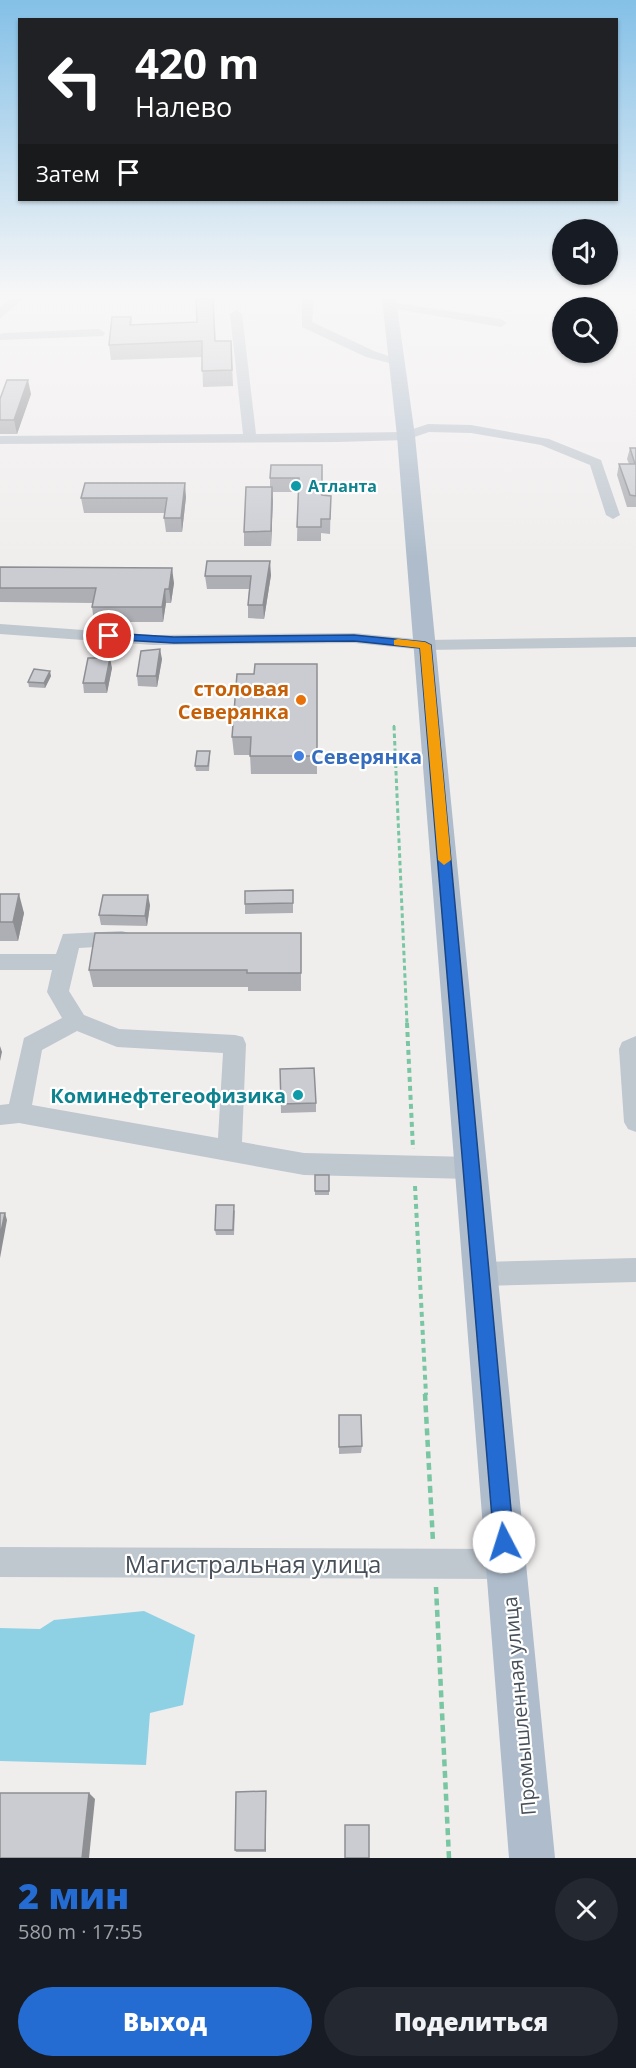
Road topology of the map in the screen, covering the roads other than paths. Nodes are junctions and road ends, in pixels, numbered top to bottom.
1 (244, 386) edge
2 (400, 386) edge
3 (406, 436) junction
4 (250, 439) junction
5 (0, 440) edge
6 (613, 515) dead end
7 (0, 628) edge
8 (636, 642) edge
9 (425, 645) junction
10 (140, 939) edge
11 (0, 962) edge
12 (65, 962) junction
13 (76, 1020) junction
14 (636, 1045) edge
15 (10, 1114) edge
16 (636, 1122) edge
17 (230, 1149) junction
18 (471, 1168) junction
19 (636, 1270) edge
20 (481, 1274) junction
21 (0, 1562) edge
22 (506, 1564) junction
23 (532, 1858) edge

1 - 4 street
2 - 3 main road, Промышленная улица
3 - 4 street
3 - 6 street
3 - 9 main road, Промышленная улица
4 - 5 street
7 - 9 street
8 - 9 street
9 - 18 main road, Промышленная улица
10 - 12 street
11 - 12 street
12 - 13 street
13 - 15 street
13 - 17 street
14 - 16 street
15 - 17 street
17 - 18 street
18 - 20 main road, Промышленная улица
19 - 20 street
20 - 22 main road, Промышленная улица
21 - 22 street, Магистральная улица
22 - 23 main road, Промышленная улица

